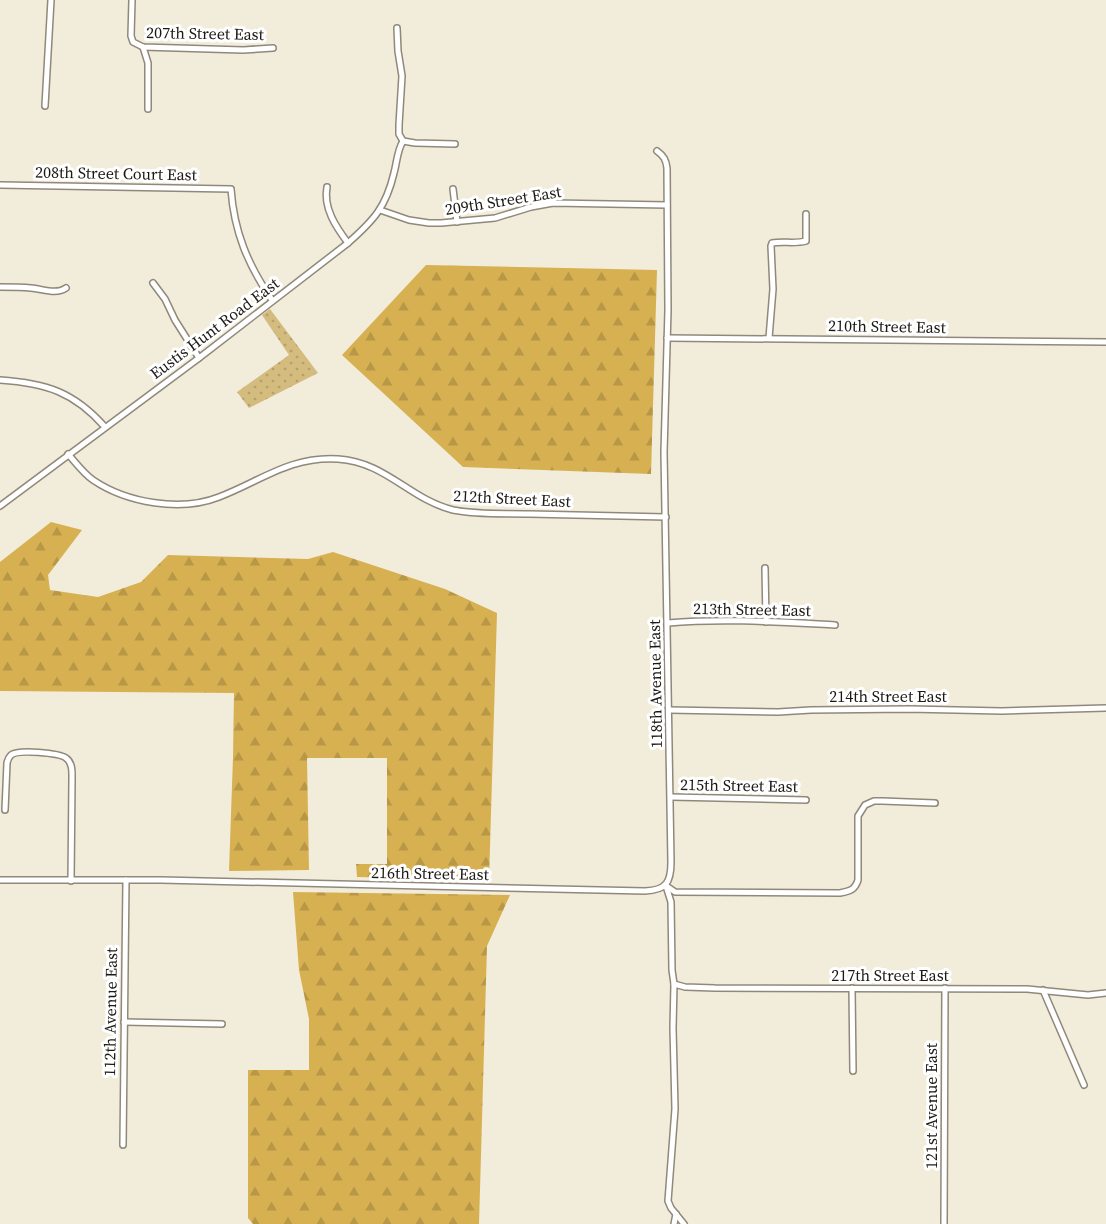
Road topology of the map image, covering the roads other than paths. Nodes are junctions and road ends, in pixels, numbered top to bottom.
1 (51, 0) edge
2 (132, 0) edge
3 (397, 28) dead end
4 (140, 46) junction
5 (273, 48) dead end
6 (45, 106) dead end
7 (148, 109) dead end
8 (403, 141) junction
9 (455, 144) dead end
10 (657, 151) dead end
11 (0, 185) edge
12 (327, 187) dead end
13 (453, 189) dead end
14 (667, 205) junction
15 (380, 210) junction
16 (806, 214) dead end
17 (457, 222) junction
18 (348, 243) junction
19 (153, 283) dead end
20 (0, 287) edge
21 (66, 288) dead end
22 (272, 300) junction
23 (667, 338) junction
24 (769, 338) junction
25 (1106, 342) edge
26 (199, 358) junction
27 (0, 380) edge
28 (105, 428) junction
29 (68, 454) junction
30 (0, 506) edge
31 (666, 518) junction
32 (765, 568) dead end
33 (766, 622) junction
34 (668, 623) junction
35 (835, 626) dead end
36 (1106, 708) edge
37 (669, 710) junction
38 (671, 797) junction
39 (806, 800) dead end
40 (935, 803) dead end
41 (5, 810) dead end
42 (0, 880) edge
43 (126, 880) junction
44 (71, 881) junction
45 (665, 885) junction
46 (675, 984) junction
47 (852, 988) junction
48 (945, 988) junction
49 (1043, 990) junction
50 (1106, 993) edge
51 (124, 1022) junction
52 (222, 1024) dead end
53 (854, 1071) dead end
54 (1084, 1085) dead end
55 (123, 1145) dead end
56 (676, 1214) junction
57 (674, 1224) edge
58 (684, 1224) edge
59 (944, 1224) edge

1 - 6 street
2 - 4 street
3 - 8 street
4 - 5 street, 207th Street East
4 - 7 street
8 - 9 street
8 - 15 street, Eustis Hunt Road East
10 - 14 street, 118th Avenue East
11 - 22 street, 208th Street Court East
12 - 18 street
13 - 17 street
14 - 17 street, 209th Street East
14 - 23 street, 118th Avenue East
15 - 17 street, 209th Street East
15 - 18 street, Eustis Hunt Road East
16 - 24 street
18 - 22 street, Eustis Hunt Road East
19 - 26 street
20 - 21 street
22 - 26 street, Eustis Hunt Road East
23 - 24 street, 210th Street East
23 - 31 street, 118th Avenue East
24 - 25 street, 210th Street East
26 - 28 street, Eustis Hunt Road East
27 - 28 street
28 - 29 street, Eustis Hunt Road East
29 - 30 street, Eustis Hunt Road East
29 - 31 street, 212th Street East
31 - 34 street, 118th Avenue East
32 - 33 street
33 - 34 street, 213th Street East
33 - 35 street, 213th Street East
34 - 37 street, 118th Avenue East
36 - 37 street, 214th Street East
37 - 38 street, 118th Avenue East
38 - 39 street, 215th Street East
38 - 45 street, 118th Avenue East
40 - 45 street, 216th Street East
41 - 44 street
42 - 44 street, 216th Street East
43 - 44 street, 216th Street East
43 - 45 street, 216th Street East
43 - 51 street, 112th Avenue East
45 - 46 street, 118th Avenue East
46 - 47 street, 217th Street East
46 - 56 street, 118th Avenue East
47 - 48 street, 217th Street East
47 - 53 street
48 - 49 street, 217th Street East
48 - 59 street, 121st Avenue East
49 - 50 street, 217th Street East
49 - 54 street
51 - 52 street
51 - 55 street, 112th Avenue East
56 - 57 street, 118th Avenue East
56 - 58 street, 118th Avenue East

